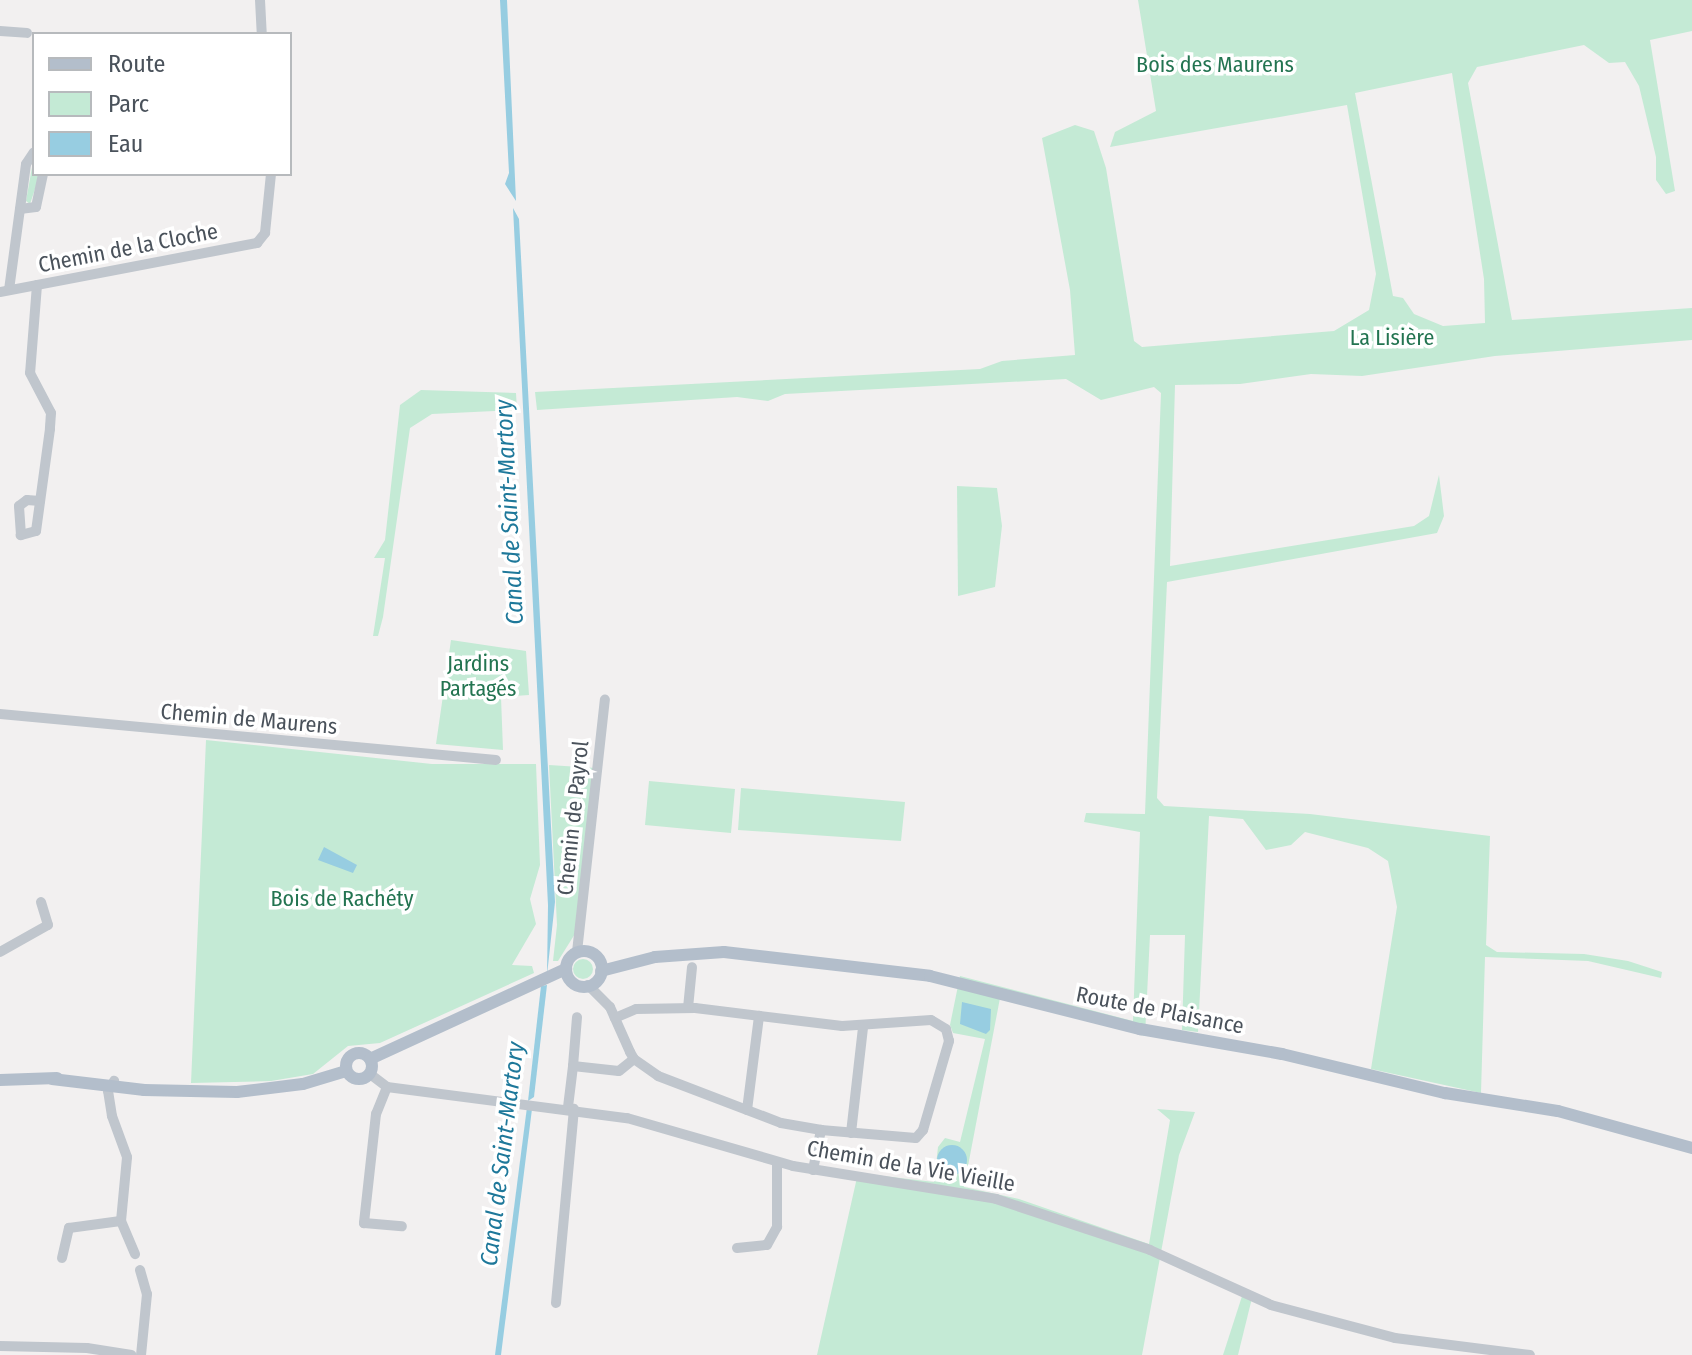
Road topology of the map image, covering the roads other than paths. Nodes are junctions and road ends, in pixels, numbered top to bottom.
1 (260, 0) edge
2 (0, 31) edge
3 (262, 32) edge
4 (27, 33) dead end
5 (32, 155) edge
6 (43, 176) edge
7 (271, 176) edge
8 (20, 209) junction
9 (37, 285) junction
10 (4, 291) edge
11 (40, 501) junction
12 (605, 700) dead end
13 (0, 714) edge
14 (496, 760) dead end
15 (41, 902) dead end
16 (582, 948) junction
17 (0, 952) edge
18 (692, 967) dead end
19 (567, 973) junction
20 (596, 974) junction
21 (688, 1008) junction
22 (759, 1016) junction
23 (577, 1017) dead end
24 (615, 1018) junction
25 (863, 1027) junction
26 (370, 1059) junction
27 (634, 1059) junction
28 (573, 1066) junction
29 (346, 1071) junction
30 (370, 1074) junction
31 (0, 1080) edge
32 (114, 1085) junction
33 (387, 1087) junction
34 (571, 1108) junction
35 (747, 1110) junction
36 (821, 1130) junction
37 (851, 1133) junction
38 (1692, 1148) edge
39 (777, 1162) junction
40 (813, 1170) junction
41 (121, 1221) junction
42 (402, 1226) dead end
43 (737, 1248) dead end
44 (135, 1254) dead end
45 (62, 1258) dead end
46 (140, 1270) dead end
47 (556, 1303) dead end
48 (0, 1346) edge
49 (131, 1355) edge
50 (141, 1355) edge
51 (1530, 1355) edge

1 - 3 street
2 - 4 street
5 - 8 street
6 - 8 street
7 - 9 street, Chemin de la Cloche
8 - 10 street
9 - 10 street, Chemin de la Cloche
9 - 11 street
11 - 11 street
12 - 16 street, Chemin de Payrol
13 - 14 street, Chemin de Maurens
15 - 17 street
16 - 19 main road
16 - 20 main road
18 - 21 street
19 - 20 main road
19 - 26 main road
20 - 24 street
20 - 38 main road, Route de Plaisance
21 - 22 street
21 - 24 street
22 - 25 street
22 - 35 street
23 - 28 street
24 - 27 street
25 - 37 street
25 - 37 street
26 - 29 main road
26 - 30 main road
27 - 28 street
27 - 35 street
28 - 34 street
29 - 30 main road
29 - 32 main road
30 - 33 street
31 - 32 main road
32 - 41 street
33 - 34 street, Chemin de la Vie Vieille
33 - 42 street
34 - 39 street, Chemin de la Vie Vieille
34 - 47 street
35 - 36 street
36 - 37 street
36 - 40 street
39 - 40 street, Chemin de la Vie Vieille
39 - 43 street
40 - 51 street, Chemin de la Vie Vieille
41 - 44 street
41 - 45 street
46 - 50 street
48 - 49 street

